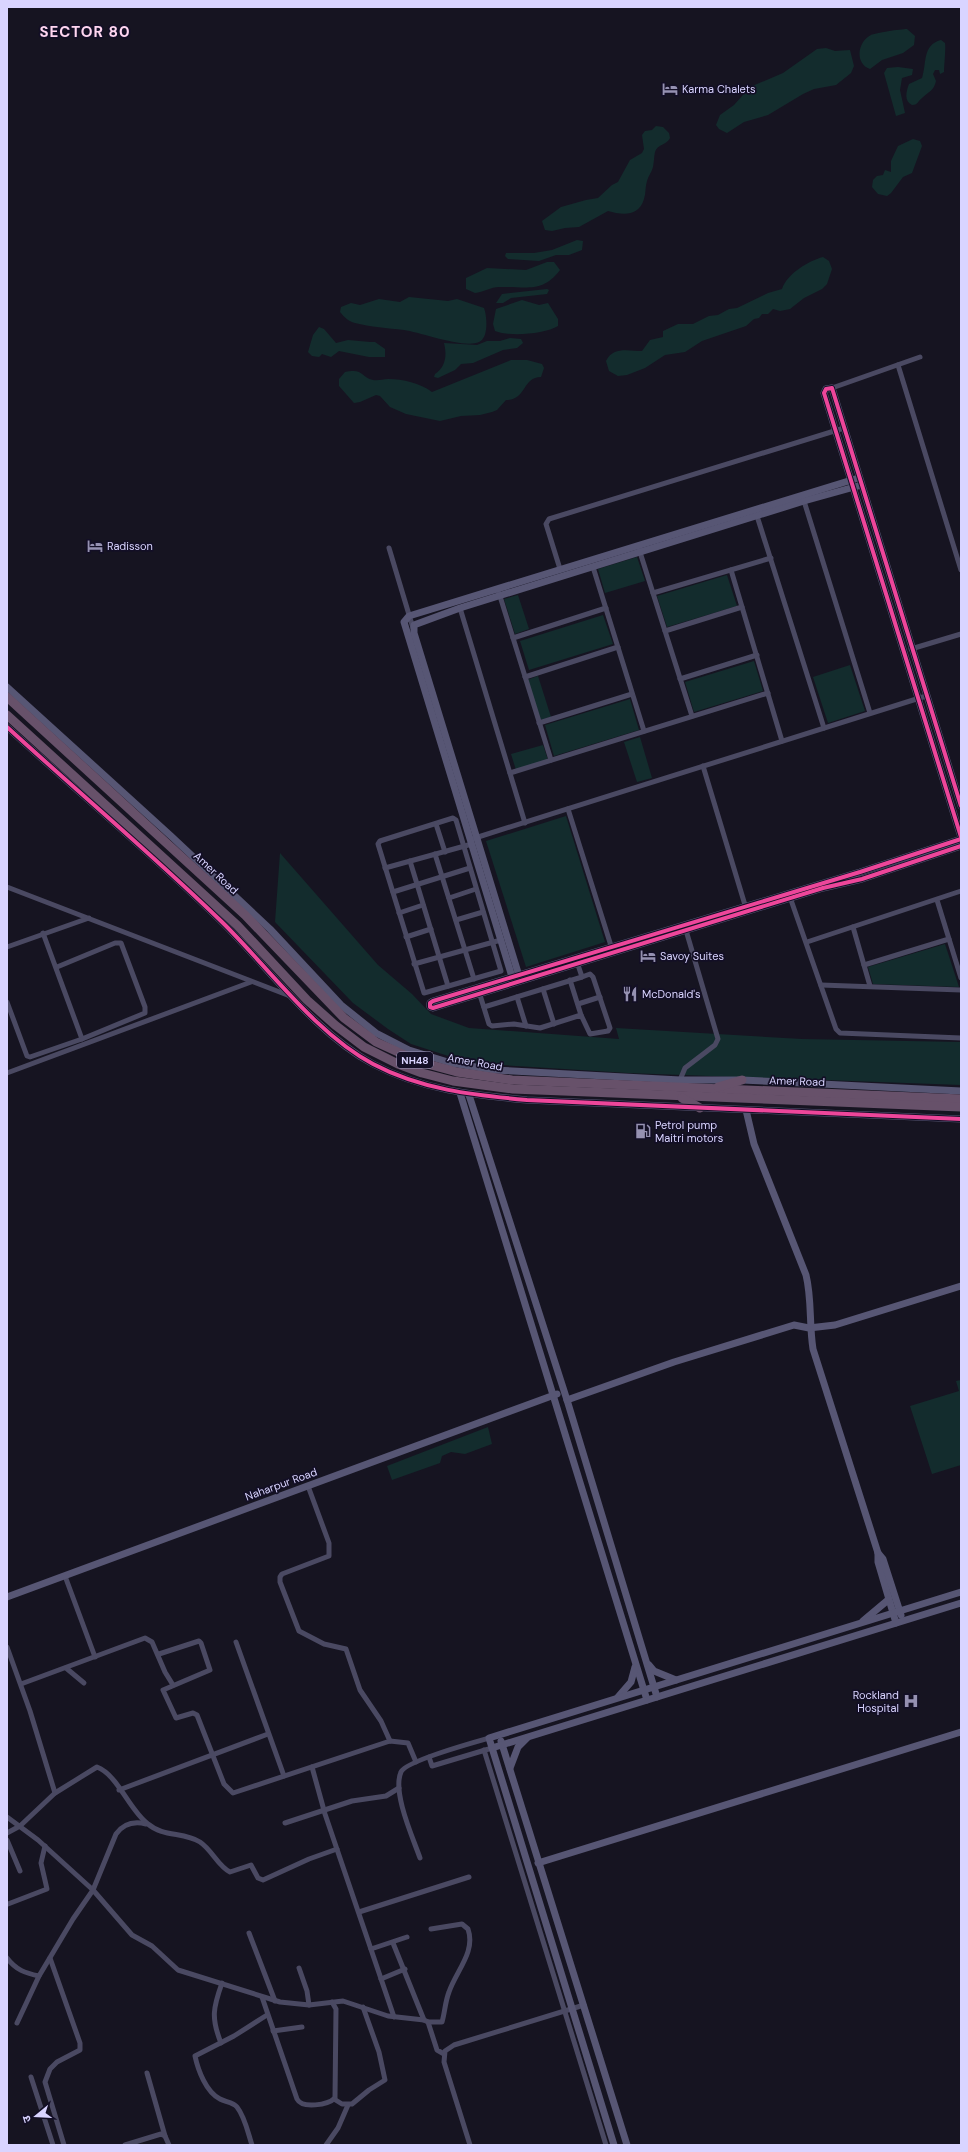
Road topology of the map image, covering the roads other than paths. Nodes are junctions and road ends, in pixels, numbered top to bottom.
1 (920, 357) dead end
2 (898, 365) junction
3 (832, 388) junction
4 (844, 428) junction
5 (835, 430) junction
6 (861, 482) junction
7 (852, 484) junction
8 (804, 501) junction
9 (757, 516) junction
10 (638, 545) junction
11 (389, 548) dead end
12 (640, 552) junction
13 (771, 558) junction
14 (593, 567) junction
15 (560, 569) junction
16 (731, 570) junction
17 (961, 570) edge
18 (498, 588) junction
19 (653, 593) junction
20 (500, 596) junction
21 (742, 607) junction
22 (460, 608) junction
23 (606, 608) junction
24 (409, 616) junction
25 (413, 628) junction
26 (665, 631) junction
27 (961, 634) edge
28 (512, 638) junction
29 (618, 647) junction
30 (911, 649) junction
31 (757, 655) junction
32 (525, 677) junction
33 (680, 679) junction
34 (7, 687) edge
35 (768, 692) junction
36 (632, 694) junction
37 (7, 697) edge
38 (922, 697) junction
39 (870, 713) junction
40 (7, 715) edge
41 (692, 716) junction
42 (539, 723) junction
43 (10, 726) edge
44 (824, 728) junction
45 (644, 731) junction
46 (782, 741) junction
47 (551, 760) junction
48 (703, 766) junction
49 (510, 773) junction
50 (961, 806) edge
51 (568, 809) junction
52 (525, 822) junction
53 (436, 824) junction
54 (961, 838) edge
55 (473, 840) junction
56 (961, 846) edge
57 (464, 847) junction
58 (445, 852) junction
59 (435, 854) junction
60 (410, 861) junction
61 (385, 868) junction
62 (470, 868) junction
63 (442, 877) junction
64 (417, 885) junction
65 (7, 887) edge
66 (476, 890) junction
67 (961, 891) edge
68 (394, 892) junction
69 (449, 898) junction
70 (792, 900) junction
71 (937, 900) junction
72 (423, 905) junction
73 (745, 905) junction
74 (483, 912) junction
75 (399, 913) junction
76 (89, 918) junction
77 (456, 920) junction
78 (853, 927) junction
79 (685, 928) junction
80 (431, 929) junction
81 (43, 933) junction
82 (406, 937) junction
83 (949, 939) junction
84 (275, 940) junction
85 (501, 940) junction
86 (492, 942) junction
87 (807, 942) junction
88 (7, 947) edge
89 (465, 949) junction
90 (612, 950) junction
91 (439, 957) junction
92 (414, 964) junction
93 (578, 965) junction
94 (864, 965) junction
95 (57, 967) junction
96 (582, 977) junction
97 (961, 978) edge
98 (474, 979) junction
99 (517, 980) junction
100 (570, 980) junction
101 (251, 982) junction
102 (821, 985) junction
103 (448, 986) junction
104 (870, 986) junction
105 (543, 989) junction
106 (961, 990) edge
107 (294, 993) junction
108 (480, 995) junction
109 (517, 997) junction
110 (600, 997) junction
111 (7, 1002) edge
112 (578, 1004) junction
113 (484, 1007) junction
114 (581, 1016) junction
115 (554, 1024) junction
116 (526, 1026) junction
117 (961, 1038) edge
118 (82, 1039) junction
119 (7, 1073) edge
120 (680, 1080) junction
121 (742, 1080) junction
122 (707, 1089) junction
123 (961, 1091) edge
124 (460, 1093) junction
125 (469, 1095) junction
126 (679, 1096) junction
127 (961, 1099) edge
128 (961, 1107) edge
129 (700, 1108) junction
130 (746, 1110) junction
131 (961, 1119) edge
132 (961, 1286) edge
133 (809, 1328) junction
134 (563, 1392) junction
135 (552, 1396) junction
136 (567, 1400) junction
137 (308, 1486) junction
138 (878, 1553) junction
139 (65, 1576) junction
140 (961, 1592) edge
141 (7, 1596) edge
142 (888, 1600) junction
143 (961, 1603) edge
144 (900, 1611) junction
145 (892, 1614) junction
146 (903, 1621) junction
147 (896, 1623) junction
148 (860, 1624) junction
149 (236, 1642) dead end
150 (7, 1647) edge
151 (159, 1654) junction
152 (95, 1657) junction
153 (647, 1661) junction
154 (636, 1665) junction
155 (66, 1668) junction
156 (677, 1680) junction
157 (84, 1683) dead end
158 (21, 1684) junction
159 (173, 1685) junction
160 (654, 1687) junction
161 (644, 1690) junction
162 (657, 1697) junction
163 (617, 1699) junction
164 (647, 1700) junction
165 (961, 1732) edge
166 (268, 1734) junction
167 (499, 1735) junction
168 (528, 1736) junction
169 (489, 1738) junction
170 (390, 1741) junction
171 (502, 1745) junction
172 (492, 1748) junction
173 (484, 1750) junction
174 (213, 1753) junction
175 (429, 1757) junction
176 (416, 1762) junction
177 (312, 1767) junction
178 (509, 1769) junction
179 (284, 1776) junction
180 (399, 1788) junction
181 (119, 1790) junction
182 (55, 1792) junction
183 (324, 1810) junction
184 (7, 1817) edge
185 (285, 1823) dead end
186 (148, 1824) junction
187 (20, 1826) junction
188 (7, 1833) edge
189 (7, 1840) edge
190 (45, 1846) junction
191 (338, 1849) junction
192 (420, 1858) dead end
193 (538, 1863) junction
194 (20, 1871) dead end
195 (469, 1877) dead end
196 (93, 1890) junction
197 (8, 1904) edge
198 (359, 1912) junction
199 (431, 1929) dead end
200 (249, 1933) dead end
201 (407, 1937) dead end
202 (393, 1943) junction
203 (371, 1949) junction
204 (7, 1958) edge
205 (50, 1958) junction
206 (299, 1968) dead end
207 (405, 1969) junction
208 (39, 1976) junction
209 (381, 1979) junction
210 (222, 1983) junction
211 (262, 1997) junction
212 (275, 2001) junction
213 (332, 2002) junction
214 (309, 2005) junction
215 (584, 2005) junction
216 (363, 2008) junction
217 (568, 2010) junction
218 (267, 2014) junction
219 (394, 2017) junction
220 (426, 2021) junction
221 (17, 2023) dead end
222 (302, 2027) dead end
223 (273, 2031) junction
224 (221, 2043) junction
225 (444, 2054) junction
226 (147, 2073) dead end
227 (31, 2077) dead end
228 (334, 2099) junction
229 (348, 2105) junction
230 (165, 2136) junction
231 (53, 2145) edge
232 (64, 2145) edge
233 (125, 2145) edge
234 (169, 2145) edge
235 (252, 2145) edge
236 (326, 2145) edge
237 (470, 2145) edge
238 (606, 2145) edge
239 (614, 2145) edge
240 (627, 2145) edge

1 - 2 street
2 - 3 street
2 - 17 street
3 - 4 street
3 - 5 street
4 - 5 street
4 - 6 street
5 - 7 street
5 - 15 street
6 - 7 street
6 - 30 street
7 - 8 street
7 - 10 street
7 - 38 street
8 - 9 street
8 - 39 street
9 - 12 street
9 - 13 street
10 - 12 street
10 - 15 street
11 - 24 street
12 - 14 street
12 - 19 street
13 - 16 street
13 - 44 street
14 - 20 street
14 - 23 street
15 - 18 street
16 - 19 street
16 - 21 street
18 - 20 street
18 - 24 street
19 - 26 street
20 - 22 street
20 - 28 street
21 - 26 street
21 - 31 street
22 - 25 street
22 - 49 street
23 - 28 street
23 - 29 street
24 - 25 street
24 - 55 street
25 - 55 street
26 - 33 street
27 - 30 street
28 - 32 street
29 - 32 street
29 - 36 street
30 - 38 street
31 - 33 street
31 - 35 street
32 - 42 street
33 - 41 street
34 - 84 street
35 - 41 street
35 - 46 street
36 - 42 street
36 - 45 street
37 - 84 highway, Amer Road / NH48
38 - 39 street
38 - 50 street
38 - 54 street
39 - 44 street
40 - 43 highway, Amer Road / NH48
41 - 45 street
42 - 47 street
43 - 107 highway, Amer Road / NH48
44 - 46 street
45 - 47 street
46 - 48 street
47 - 49 street
48 - 51 street
48 - 73 street
49 - 52 street
51 - 52 street
51 - 90 street
52 - 55 street
53 - 57 street
53 - 58 street
53 - 61 street
54 - 73 street
55 - 57 street
55 - 85 street
55 - 99 street
56 - 70 street
57 - 58 street
57 - 62 street
58 - 59 street
59 - 60 street
59 - 63 street
60 - 61 street
60 - 64 street
61 - 68 street
62 - 63 street
62 - 66 street
63 - 64 street
63 - 69 street
64 - 68 street
64 - 72 street
65 - 76 street
66 - 69 street
66 - 74 street
67 - 71 street
68 - 75 street
69 - 77 street
70 - 79 street
70 - 87 street
71 - 78 street
71 - 83 street
72 - 75 street
72 - 80 street
73 - 79 street
74 - 77 street
74 - 86 street
75 - 82 street
76 - 81 street
76 - 101 street
77 - 89 street
78 - 87 street
78 - 94 street
79 - 90 street
79 - 120 street
80 - 82 street
80 - 91 street
81 - 88 street
81 - 95 street
82 - 92 street
83 - 94 street
83 - 97 street
84 - 120 street
84 - 122 highway, Amer Road / NH48
85 - 86 street
85 - 99 street
86 - 89 street
86 - 98 street
87 - 102 street
89 - 91 street
89 - 98 street
90 - 93 street
90 - 99 street
91 - 92 street
91 - 103 street
92 - 103 street
93 - 96 street
93 - 99 street
94 - 104 street
95 - 118 street
95 - 118 street
96 - 100 street
96 - 110 street
98 - 103 street
99 - 108 street
99 - 108 street
100 - 105 street
100 - 112 street
101 - 107 street
101 - 119 street
102 - 104 street
102 - 117 street
104 - 106 street
105 - 109 street
105 - 115 street
107 - 124 street
107 - 126 highway, Amer Road / NH48
108 - 113 street
109 - 113 street
109 - 116 street
110 - 112 street
110 - 114 street
111 - 118 street
112 - 114 street
113 - 116 street
114 - 115 street
115 - 116 street
120 - 121 street
121 - 122 highway
121 - 123 street
122 - 127 highway, Amer Road / NH48
124 - 125 street
124 - 135 street
125 - 129 street
125 - 134 street
126 - 128 highway, Amer Road / NH48
126 - 129 highway
129 - 130 street
130 - 131 street
130 - 133 street
132 - 133 street
133 - 136 street
133 - 138 street
134 - 135 street, Naharpur Road
134 - 136 street
135 - 137 street, Naharpur Road
135 - 154 street
136 - 153 street
137 - 139 street, Naharpur Road
137 - 170 street
138 - 142 street
138 - 144 street
139 - 141 street, Naharpur Road
139 - 152 street
140 - 144 street
142 - 145 street
142 - 148 street
143 - 146 street
144 - 145 street
144 - 146 street
145 - 147 street
145 - 148 street
146 - 147 street
147 - 162 street
148 - 156 street
149 - 166 street
150 - 158 street
151 - 152 street
151 - 159 street
151 - 159 street
152 - 155 street
153 - 156 street
153 - 160 street
154 - 161 street
154 - 163 street
155 - 157 street
155 - 158 street
156 - 160 street
158 - 182 street
159 - 174 street
160 - 161 street
160 - 162 street
161 - 163 street
161 - 164 street
162 - 164 street
163 - 167 street
164 - 168 street
165 - 193 street
166 - 174 street
166 - 179 street
167 - 169 street
167 - 171 street
168 - 171 street
168 - 178 street
169 - 172 street
169 - 175 street
170 - 176 street
170 - 177 street
171 - 172 street
171 - 178 street
172 - 173 street
172 - 217 street
173 - 175 street
173 - 217 street
174 - 179 street
174 - 181 street
175 - 176 street
176 - 180 street
177 - 179 street
177 - 183 street
178 - 193 street
180 - 183 street
180 - 192 street
181 - 182 street
181 - 186 street
182 - 187 street
183 - 185 street
183 - 191 street
184 - 187 street
186 - 191 street
186 - 196 street
187 - 188 street
187 - 190 street
189 - 194 street
190 - 196 street
190 - 197 street
191 - 198 street
193 - 215 street
195 - 198 street
196 - 205 street
196 - 210 street
198 - 203 street
199 - 220 street
200 - 212 street
201 - 202 street
202 - 203 street
202 - 207 street
203 - 209 street
204 - 208 street
205 - 208 street
205 - 232 street
206 - 214 street
207 - 209 street
207 - 220 street
208 - 221 street
209 - 219 street
210 - 211 street
210 - 224 street
211 - 212 street
211 - 218 street
212 - 214 street
213 - 214 street
213 - 216 street
213 - 228 street
215 - 217 street
215 - 240 street
216 - 219 street
216 - 229 street
217 - 225 street
217 - 238 street
217 - 239 street
218 - 223 street
218 - 224 street
219 - 220 street
220 - 225 street
222 - 223 street
223 - 228 street
224 - 235 street
225 - 237 street
226 - 230 street
227 - 231 street
228 - 229 street
229 - 236 street
230 - 233 street
230 - 234 street

